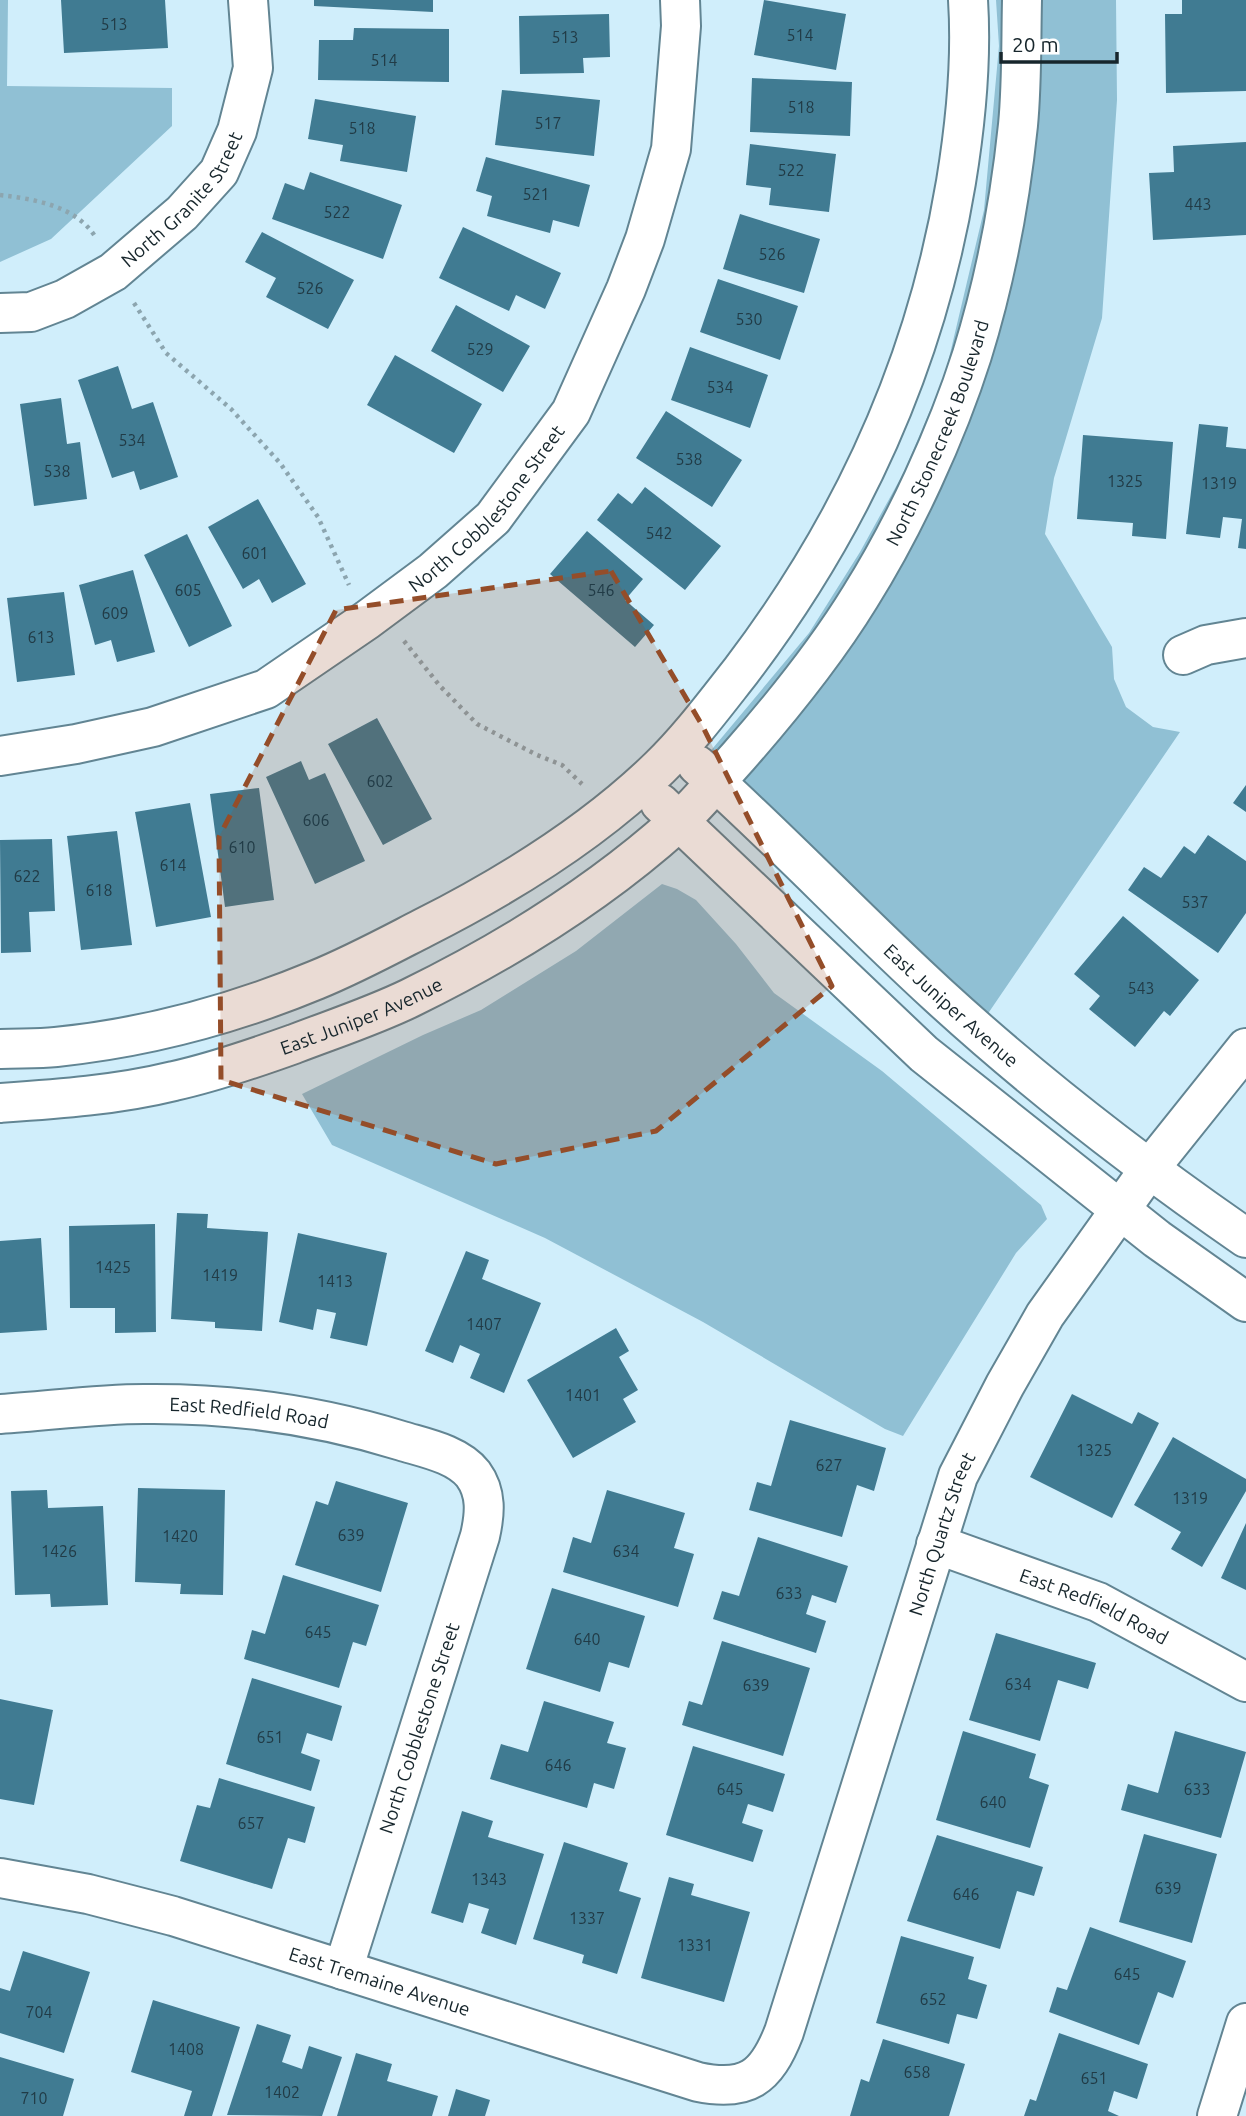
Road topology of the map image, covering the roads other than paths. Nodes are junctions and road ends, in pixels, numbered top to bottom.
1 (248, 0) edge
2 (680, 0) edge
3 (968, 0) edge
4 (1023, 0) edge
5 (0, 313) edge
6 (1246, 638) edge
7 (1183, 655) dead end
8 (0, 756) edge
9 (660, 766) junction
10 (697, 802) junction
11 (1246, 1048) edge
12 (0, 1049) edge
13 (0, 1104) edge
14 (1150, 1168) junction
15 (1121, 1208) junction
16 (1246, 1238) edge
17 (1246, 1302) edge
18 (0, 1414) edge
19 (481, 1485) joint
20 (936, 1544) junction
21 (1246, 1682) edge
22 (0, 1878) edge
23 (343, 1970) junction
24 (1246, 2023) edge
25 (756, 2079) joint
26 (1217, 2116) edge

1 - 5 street, North Granite Street
2 - 8 street, North Cobblestone Street
3 - 9 street
4 - 10 street, North Stonecreek Boulevard
6 - 7 street
9 - 10 street, East Juniper Avenue
9 - 10 street, East Juniper Avenue
9 - 12 street
10 - 13 street, East Juniper Avenue
10 - 14 street, East Juniper Avenue
10 - 15 street, East Juniper Avenue
11 - 14 street, North Quartz Street
14 - 15 street, North Quartz Street
14 - 16 street, East Juniper Avenue
15 - 17 street, East Juniper Avenue
15 - 20 street, North Quartz Street
18 - 19 street, East Redfield Road
19 - 23 street, North Cobblestone Street
20 - 21 street, East Redfield Road
20 - 25 street, North Quartz Street
22 - 23 street, East Tremaine Avenue
23 - 25 street, East Tremaine Avenue
24 - 26 street

